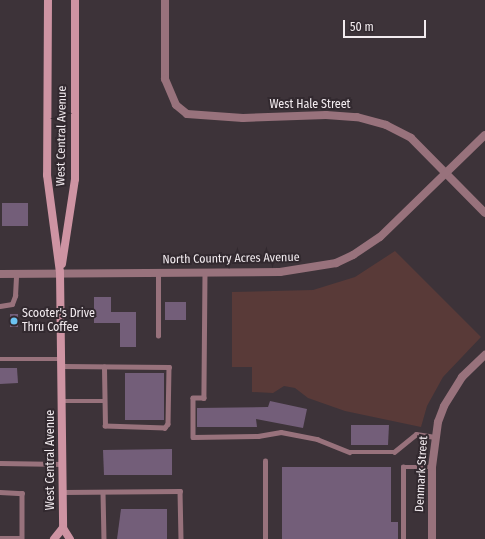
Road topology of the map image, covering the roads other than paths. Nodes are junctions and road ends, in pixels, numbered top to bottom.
1 (48, 0) edge
2 (75, 0) edge
3 (165, 0) edge
4 (485, 136) edge
5 (446, 173) junction
6 (485, 213) edge
7 (60, 272) junction
8 (158, 273) junction
9 (205, 273) junction
10 (0, 274) edge
11 (16, 274) junction
12 (0, 306) edge
13 (158, 336) dead end
14 (485, 355) edge
15 (0, 360) edge
16 (63, 363) junction
17 (104, 366) junction
18 (63, 401) junction
19 (104, 401) junction
20 (435, 437) junction
21 (265, 461) dead end
22 (0, 463) edge
23 (63, 464) junction
24 (432, 467) junction
25 (0, 492) edge
26 (63, 492) junction
27 (103, 492) junction
28 (63, 528) junction
29 (0, 538) edge
30 (22, 538) edge
31 (54, 539) edge
32 (70, 539) edge
33 (104, 539) edge
34 (181, 539) edge
35 (265, 539) edge
36 (403, 539) edge
37 (432, 539) edge

1 - 7 main road, West Central Avenue
2 - 7 main road, West Central Avenue
3 - 5 street, West Hale Street
4 - 5 street, North Country Acres Avenue
5 - 6 street, West Hale Street
5 - 9 street, North Country Acres Avenue
7 - 8 street, North Country Acres Avenue
7 - 11 street, North Country Acres Avenue
7 - 16 main road, West Central Avenue
8 - 9 street, North Country Acres Avenue
8 - 13 lane
9 - 20 lane
10 - 11 street, North Country Acres Avenue
11 - 12 lane
14 - 20 street, Denmark Street
15 - 16 lane
16 - 17 lane
16 - 18 main road, West Central Avenue
17 - 19 lane
17 - 19 lane
18 - 19 lane
18 - 23 main road, West Central Avenue
20 - 24 street, Denmark Street
21 - 35 lane
22 - 23 lane
23 - 26 main road, West Central Avenue
24 - 36 lane
24 - 37 street, Denmark Street
25 - 30 lane
26 - 27 lane
26 - 28 main road, West Central Avenue
27 - 33 lane
27 - 34 lane
28 - 31 main road
28 - 32 main road
29 - 30 lane

